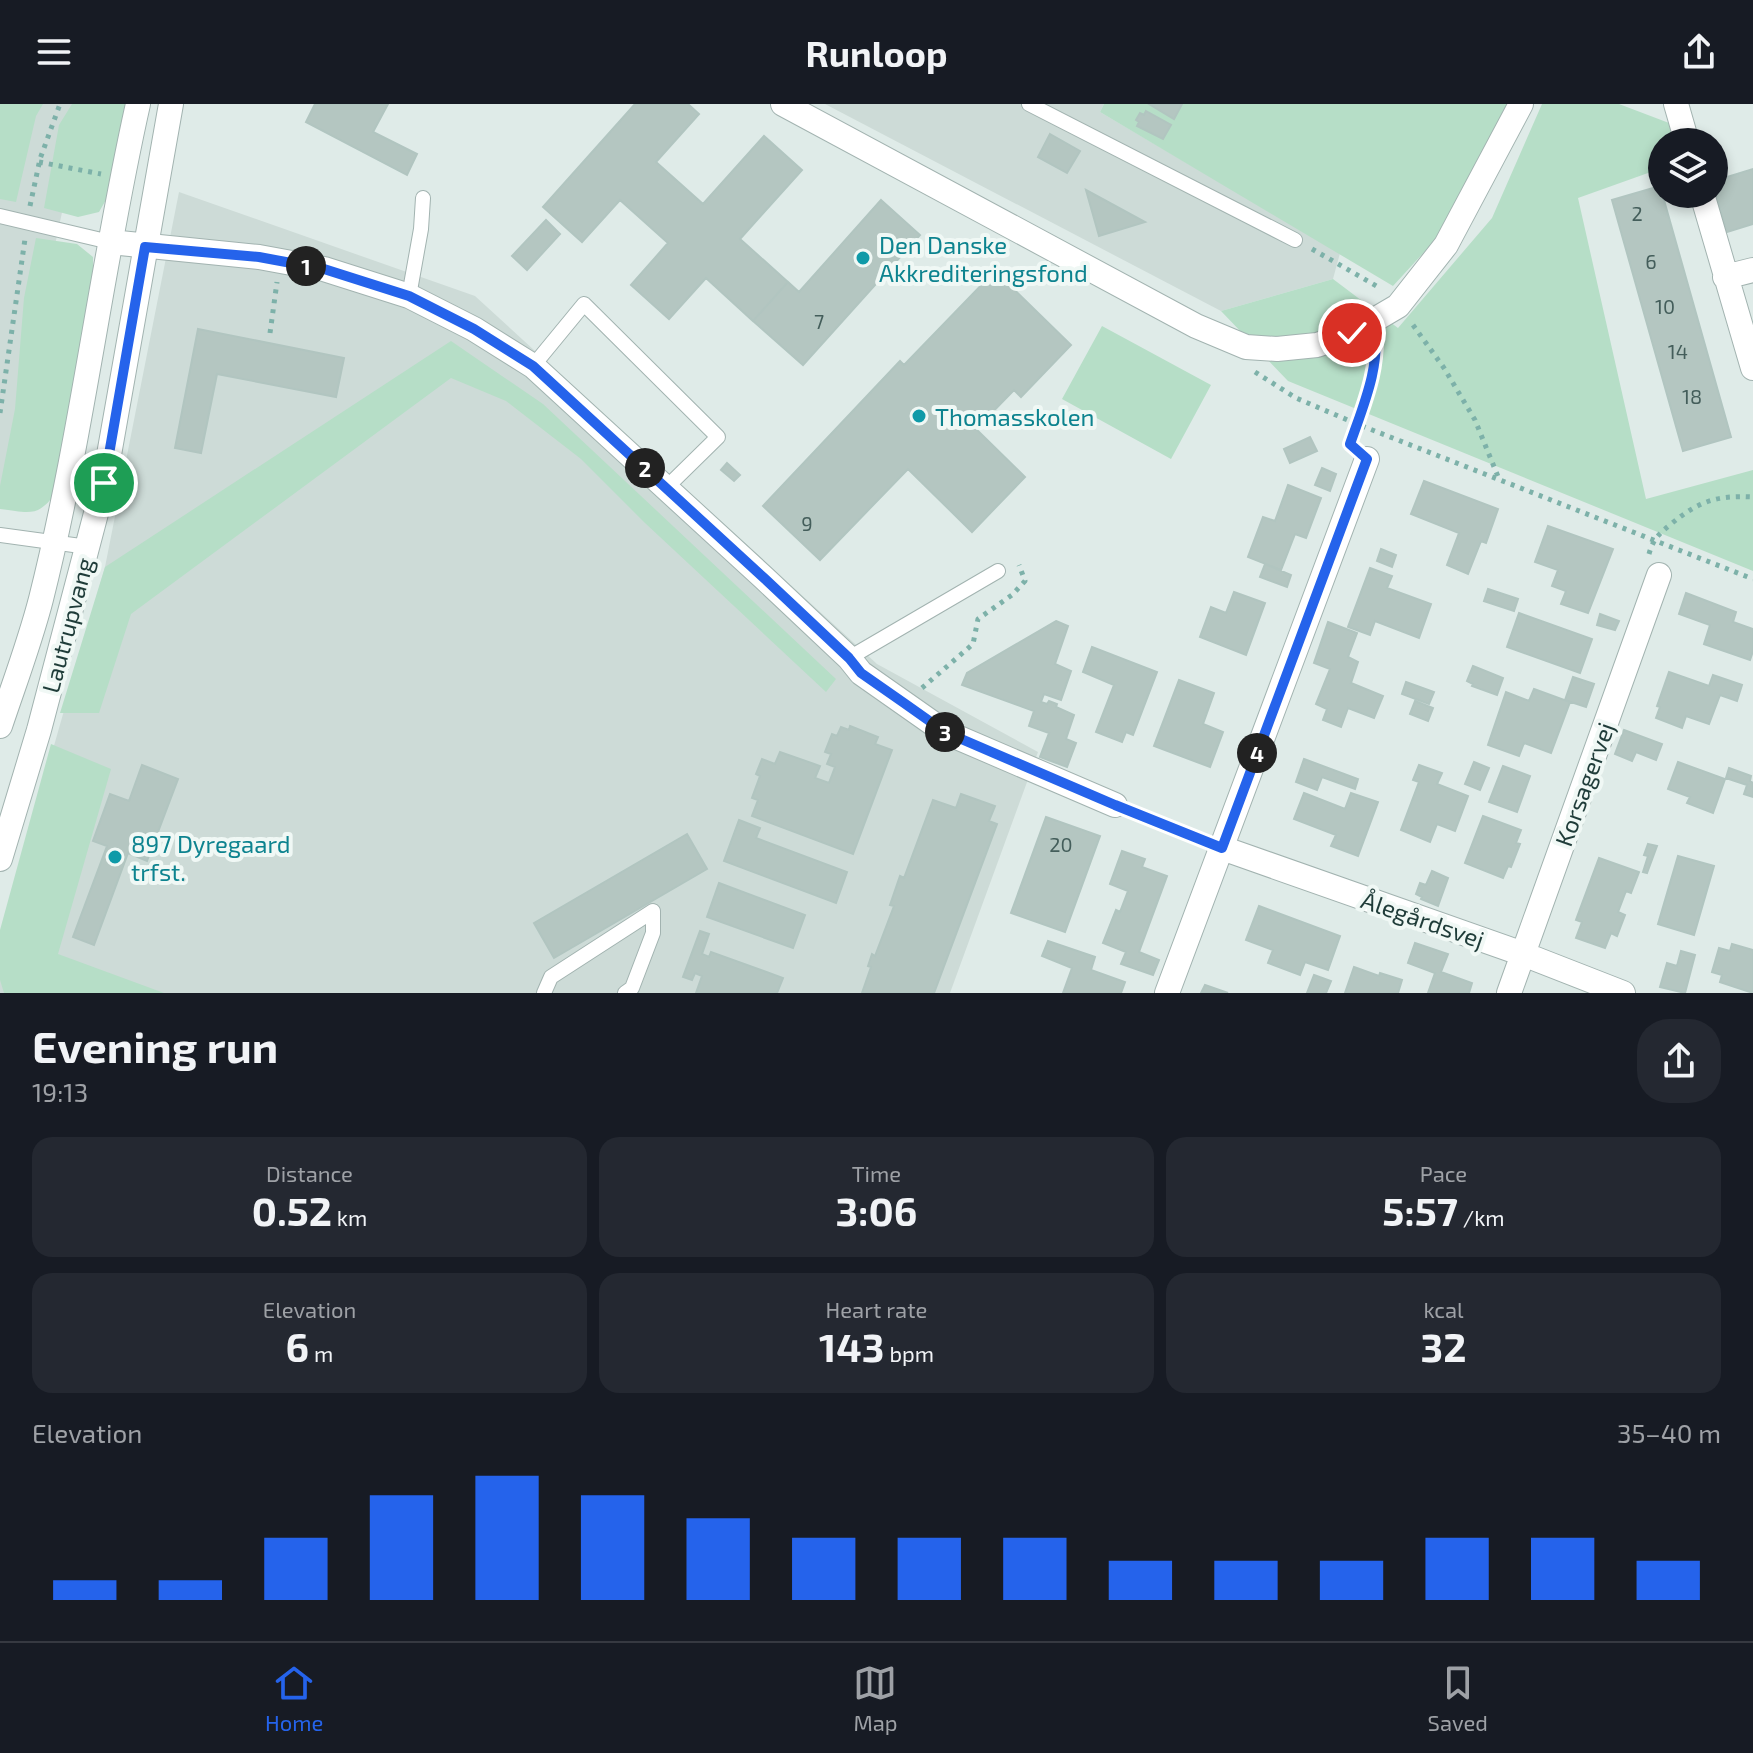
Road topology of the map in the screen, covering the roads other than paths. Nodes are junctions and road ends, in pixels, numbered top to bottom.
1 (138, 104) edge
2 (171, 104) edge
3 (783, 104) edge
4 (1029, 104) edge
5 (1521, 104) edge
6 (1676, 104) edge
7 (1683, 128) edge
8 (423, 198) dead end
9 (1706, 208) edge
10 (0, 216) edge
11 (1295, 240) road end
12 (110, 242) junction
13 (145, 247) junction
14 (1753, 270) edge
15 (1725, 277) junction
16 (409, 296) junction
17 (1748, 340) edge
18 (533, 366) junction
19 (1753, 368) edge
20 (1367, 459) road end
21 (666, 488) junction
22 (0, 535) edge
23 (54, 542) junction
24 (88, 547) junction
25 (998, 571) dead end
26 (1659, 575) road end
27 (849, 658) junction
28 (0, 726) edge
29 (1115, 805) road end
30 (1222, 848) junction
31 (0, 859) edge
32 (1523, 954) junction
33 (544, 993) edge
34 (625, 993) edge
35 (1167, 993) edge
36 (1509, 993) edge
37 (1623, 993) edge

1 - 12 street, Lautrupvang
2 - 13 street, Lautrupvang
3 - 5 street
4 - 11 lane
6 - 7 street
8 - 16 lane
9 - 15 street
10 - 12 lane
12 - 13 street
12 - 23 street, Lautrupvang
13 - 16 street
13 - 24 street, Lautrupvang
14 - 15 street
15 - 17 street
16 - 18 street
17 - 19 street
18 - 21 street
18 - 21 lane
20 - 30 street
21 - 27 street
22 - 23 lane
23 - 24 lane
23 - 28 street, Lautrupvang
24 - 31 street, Lautrupvang
25 - 27 lane
26 - 32 street, Korsagervej
27 - 29 street
30 - 32 street, Ålegårdsvej
30 - 35 street
32 - 36 street, Korsagervej
32 - 37 street, Ålegårdsvej
33 - 34 lane

